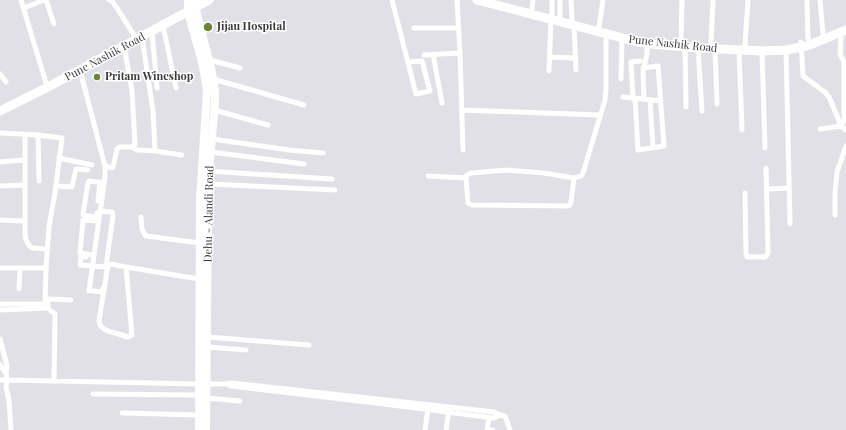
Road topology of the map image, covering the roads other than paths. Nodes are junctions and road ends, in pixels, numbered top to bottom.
1 (21, 0) edge
2 (45, 0) edge
3 (109, 0) edge
4 (209, 0) edge
5 (392, 0) edge
6 (457, 0) edge
7 (477, 0) edge
8 (499, 0) edge
9 (552, 0) edge
10 (560, 0) edge
11 (571, 0) edge
12 (603, 0) edge
13 (682, 0) edge
14 (713, 0) edge
15 (748, 0) edge
16 (807, 0) edge
17 (820, 0) edge
18 (192, 4) edge
19 (532, 4) edge
20 (24, 8) junction
21 (554, 17) junction
22 (573, 23) junction
23 (54, 24) dead end
24 (846, 25) edge
25 (163, 26) junction
26 (599, 26) junction
27 (414, 28) dead end
28 (458, 28) junction
29 (152, 31) junction
30 (606, 34) junction
31 (827, 35) junction
32 (844, 35) edge
33 (138, 36) junction
34 (622, 38) junction
35 (804, 43) junction
36 (647, 44) junction
37 (683, 45) junction
38 (124, 46) junction
39 (713, 46) junction
40 (698, 48) junction
41 (742, 48) junction
42 (786, 50) junction
43 (762, 51) junction
44 (460, 53) junction
45 (433, 54) junction
46 (424, 55) dead end
47 (550, 57) junction
48 (575, 58) junction
49 (210, 60) junction
50 (640, 61) dead end
51 (408, 62) junction
52 (240, 68) dead end
53 (643, 68) junction
54 (80, 70) junction
55 (576, 70) dead end
56 (549, 71) dead end
57 (0, 74) edge
58 (214, 79) junction
59 (621, 79) dead end
60 (6, 82) dead end
61 (46, 83) junction
62 (157, 88) dead end
63 (176, 88) dead end
64 (623, 97) dead end
65 (634, 98) junction
66 (647, 99) junction
67 (661, 101) junction
68 (442, 103) dead end
69 (304, 104) dead end
70 (717, 104) dead end
71 (0, 105) edge
72 (686, 107) dead end
73 (214, 110) junction
74 (462, 110) junction
75 (0, 111) edge
76 (702, 111) dead end
77 (600, 115) junction
78 (268, 126) dead end
79 (840, 126) junction
80 (820, 129) dead end
81 (742, 130) dead end
82 (846, 130) edge
83 (0, 133) edge
84 (25, 135) junction
85 (38, 135) junction
86 (212, 139) junction
87 (846, 146) edge
88 (132, 147) junction
89 (652, 148) junction
90 (765, 148) dead end
91 (463, 150) dead end
92 (155, 152) junction
93 (211, 152) junction
94 (323, 153) dead end
95 (182, 155) dead end
96 (59, 158) junction
97 (24, 160) junction
98 (0, 162) edge
99 (304, 164) dead end
100 (105, 166) junction
101 (766, 168) dead end
102 (206, 171) junction
103 (428, 176) dead end
104 (332, 178) dead end
105 (466, 178) junction
106 (574, 178) junction
107 (38, 181) dead end
108 (102, 182) junction
109 (209, 184) junction
110 (25, 185) junction
111 (0, 186) edge
112 (56, 186) junction
113 (789, 188) junction
114 (767, 189) junction
115 (335, 190) dead end
116 (745, 194) dead end
117 (100, 210) junction
118 (835, 215) dead end
119 (141, 217) dead end
120 (0, 220) edge
121 (25, 221) junction
122 (98, 221) junction
123 (790, 224) dead end
124 (200, 243) junction
125 (47, 249) junction
126 (93, 256) junction
127 (92, 266) junction
128 (106, 267) junction
129 (126, 267) junction
130 (0, 268) edge
131 (20, 268) junction
132 (46, 268) junction
133 (199, 278) junction
134 (19, 289) dead end
135 (71, 300) dead end
136 (0, 304) edge
137 (0, 310) edge
138 (51, 311) dead end
139 (207, 337) junction
140 (0, 339) edge
141 (309, 345) dead end
142 (207, 347) junction
143 (246, 350) dead end
144 (0, 365) edge
145 (6, 373) junction
146 (0, 380) edge
147 (7, 380) junction
148 (54, 381) junction
149 (203, 384) junction
150 (256, 387) junction
151 (93, 394) dead end
152 (202, 397) junction
153 (240, 401) dead end
154 (428, 412) junction
155 (449, 412) junction
156 (122, 413) dead end
157 (198, 415) junction
158 (500, 416) junction
159 (489, 417) junction
160 (11, 430) edge
161 (198, 430) edge
162 (206, 430) edge
163 (425, 430) edge
164 (446, 430) edge
165 (487, 430) edge
166 (510, 430) edge

1 - 20 street
2 - 20 street
2 - 23 street
3 - 33 street
4 - 18 highway, Pune Nashik Road
5 - 51 street
6 - 28 street
7 - 21 highway, Pune Nashik Road
8 - 19 highway, Pune Nashik Road
9 - 21 street
10 - 21 street
11 - 22 street
12 - 26 street
13 - 37 street
14 - 39 street
15 - 41 street
16 - 35 street
17 - 31 street
18 - 25 highway, Pune Nashik Road
18 - 33 highway, Pune Nashik Road
18 - 49 main road, Dehu - Alandi Road
18 - 102 main road, Dehu - Alandi Road
19 - 21 highway, Pune Nashik Road
20 - 61 street
21 - 22 highway, Pune Nashik Road
21 - 47 street
22 - 26 highway, Pune Nashik Road
22 - 30 highway, Pune Nashik Road
22 - 48 street
24 - 31 highway, Pune Nashik Road
25 - 29 highway, Pune Nashik Road
25 - 63 street
26 - 37 highway, Pune Nashik Road
27 - 28 street
28 - 44 street
29 - 33 highway, Pune Nashik Road
29 - 62 street
30 - 34 highway, Pune Nashik Road
30 - 77 street
31 - 32 highway, Pune Nashik Road
31 - 35 highway, Pune Nashik Road
32 - 79 street
33 - 38 highway, Pune Nashik Road
33 - 61 highway, Pune Nashik Road
33 - 92 street
34 - 36 highway, Pune Nashik Road
34 - 59 street
35 - 41 highway, Pune Nashik Road
35 - 42 highway, Pune Nashik Road
35 - 79 street
36 - 37 highway, Pune Nashik Road
36 - 53 street
37 - 39 highway, Pune Nashik Road
37 - 40 highway, Pune Nashik Road
37 - 72 street
38 - 54 highway, Pune Nashik Road
38 - 88 street
39 - 40 highway, Pune Nashik Road
39 - 41 highway, Pune Nashik Road
39 - 70 street
40 - 76 street
41 - 43 highway, Pune Nashik Road
41 - 81 street
42 - 43 highway, Pune Nashik Road
42 - 113 street
43 - 90 street
44 - 45 street
44 - 74 street
45 - 46 street
45 - 68 street
47 - 48 street
47 - 56 street
48 - 55 street
49 - 52 street
49 - 58 main road, Dehu - Alandi Road
50 - 65 street
51 - 51 street
53 - 66 street
53 - 67 street
54 - 75 highway, Pune Nashik Road
54 - 100 street
57 - 60 street
58 - 69 street
58 - 73 main road, Dehu - Alandi Road
61 - 71 highway, Pune Nashik Road
64 - 65 street
65 - 66 street
65 - 89 street
66 - 67 street
66 - 89 street
67 - 89 street
73 - 78 street
73 - 86 main road, Dehu - Alandi Road
74 - 77 street
74 - 91 street
77 - 106 street
79 - 80 street
79 - 82 street
83 - 84 street
84 - 85 street
84 - 97 street
85 - 96 street
85 - 107 street
86 - 93 main road, Dehu - Alandi Road
86 - 94 street
87 - 118 street
88 - 92 street
88 - 100 street
92 - 95 street
93 - 99 street
93 - 102 main road, Dehu - Alandi Road
96 - 112 street
96 - 112 street
97 - 98 street
97 - 110 street
100 - 108 street
101 - 114 street
102 - 104 street
102 - 109 main road, Dehu - Alandi Road
102 - 124 main road, Dehu - Alandi Road
103 - 105 street
105 - 106 street
105 - 106 street
108 - 108 street
108 - 117 street
109 - 115 street
109 - 139 main road, Dehu - Alandi Road
110 - 111 street
110 - 121 street
112 - 125 street
113 - 114 street
113 - 123 street
114 - 116 street
117 - 122 street
117 - 128 street
119 - 124 street
120 - 121 street
121 - 125 street
122 - 126 street
122 - 126 street
124 - 133 main road, Dehu - Alandi Road
125 - 132 street
126 - 127 street
126 - 127 street
127 - 128 street
127 - 128 street
129 - 129 street
129 - 133 street
130 - 131 street
131 - 132 street
131 - 134 street
132 - 136 street
133 - 149 main road, Dehu - Alandi Road
135 - 137 street
138 - 148 street
139 - 141 street
139 - 142 main road, Dehu - Alandi Road
140 - 145 street
142 - 143 street
142 - 149 main road, Dehu - Alandi Road
144 - 145 street
145 - 147 street
146 - 147 street
147 - 148 street
147 - 160 street
148 - 149 street
149 - 150 street
149 - 152 main road, Dehu - Alandi Road
150 - 154 street
150 - 155 street
151 - 152 street
152 - 153 street
152 - 157 main road, Dehu - Alandi Road
152 - 162 main road, Dehu - Alandi Road
154 - 155 street
154 - 163 street
155 - 158 street
155 - 159 street
155 - 164 street
156 - 157 street
157 - 161 main road, Dehu - Alandi Road
158 - 159 street
158 - 166 street
159 - 165 street

